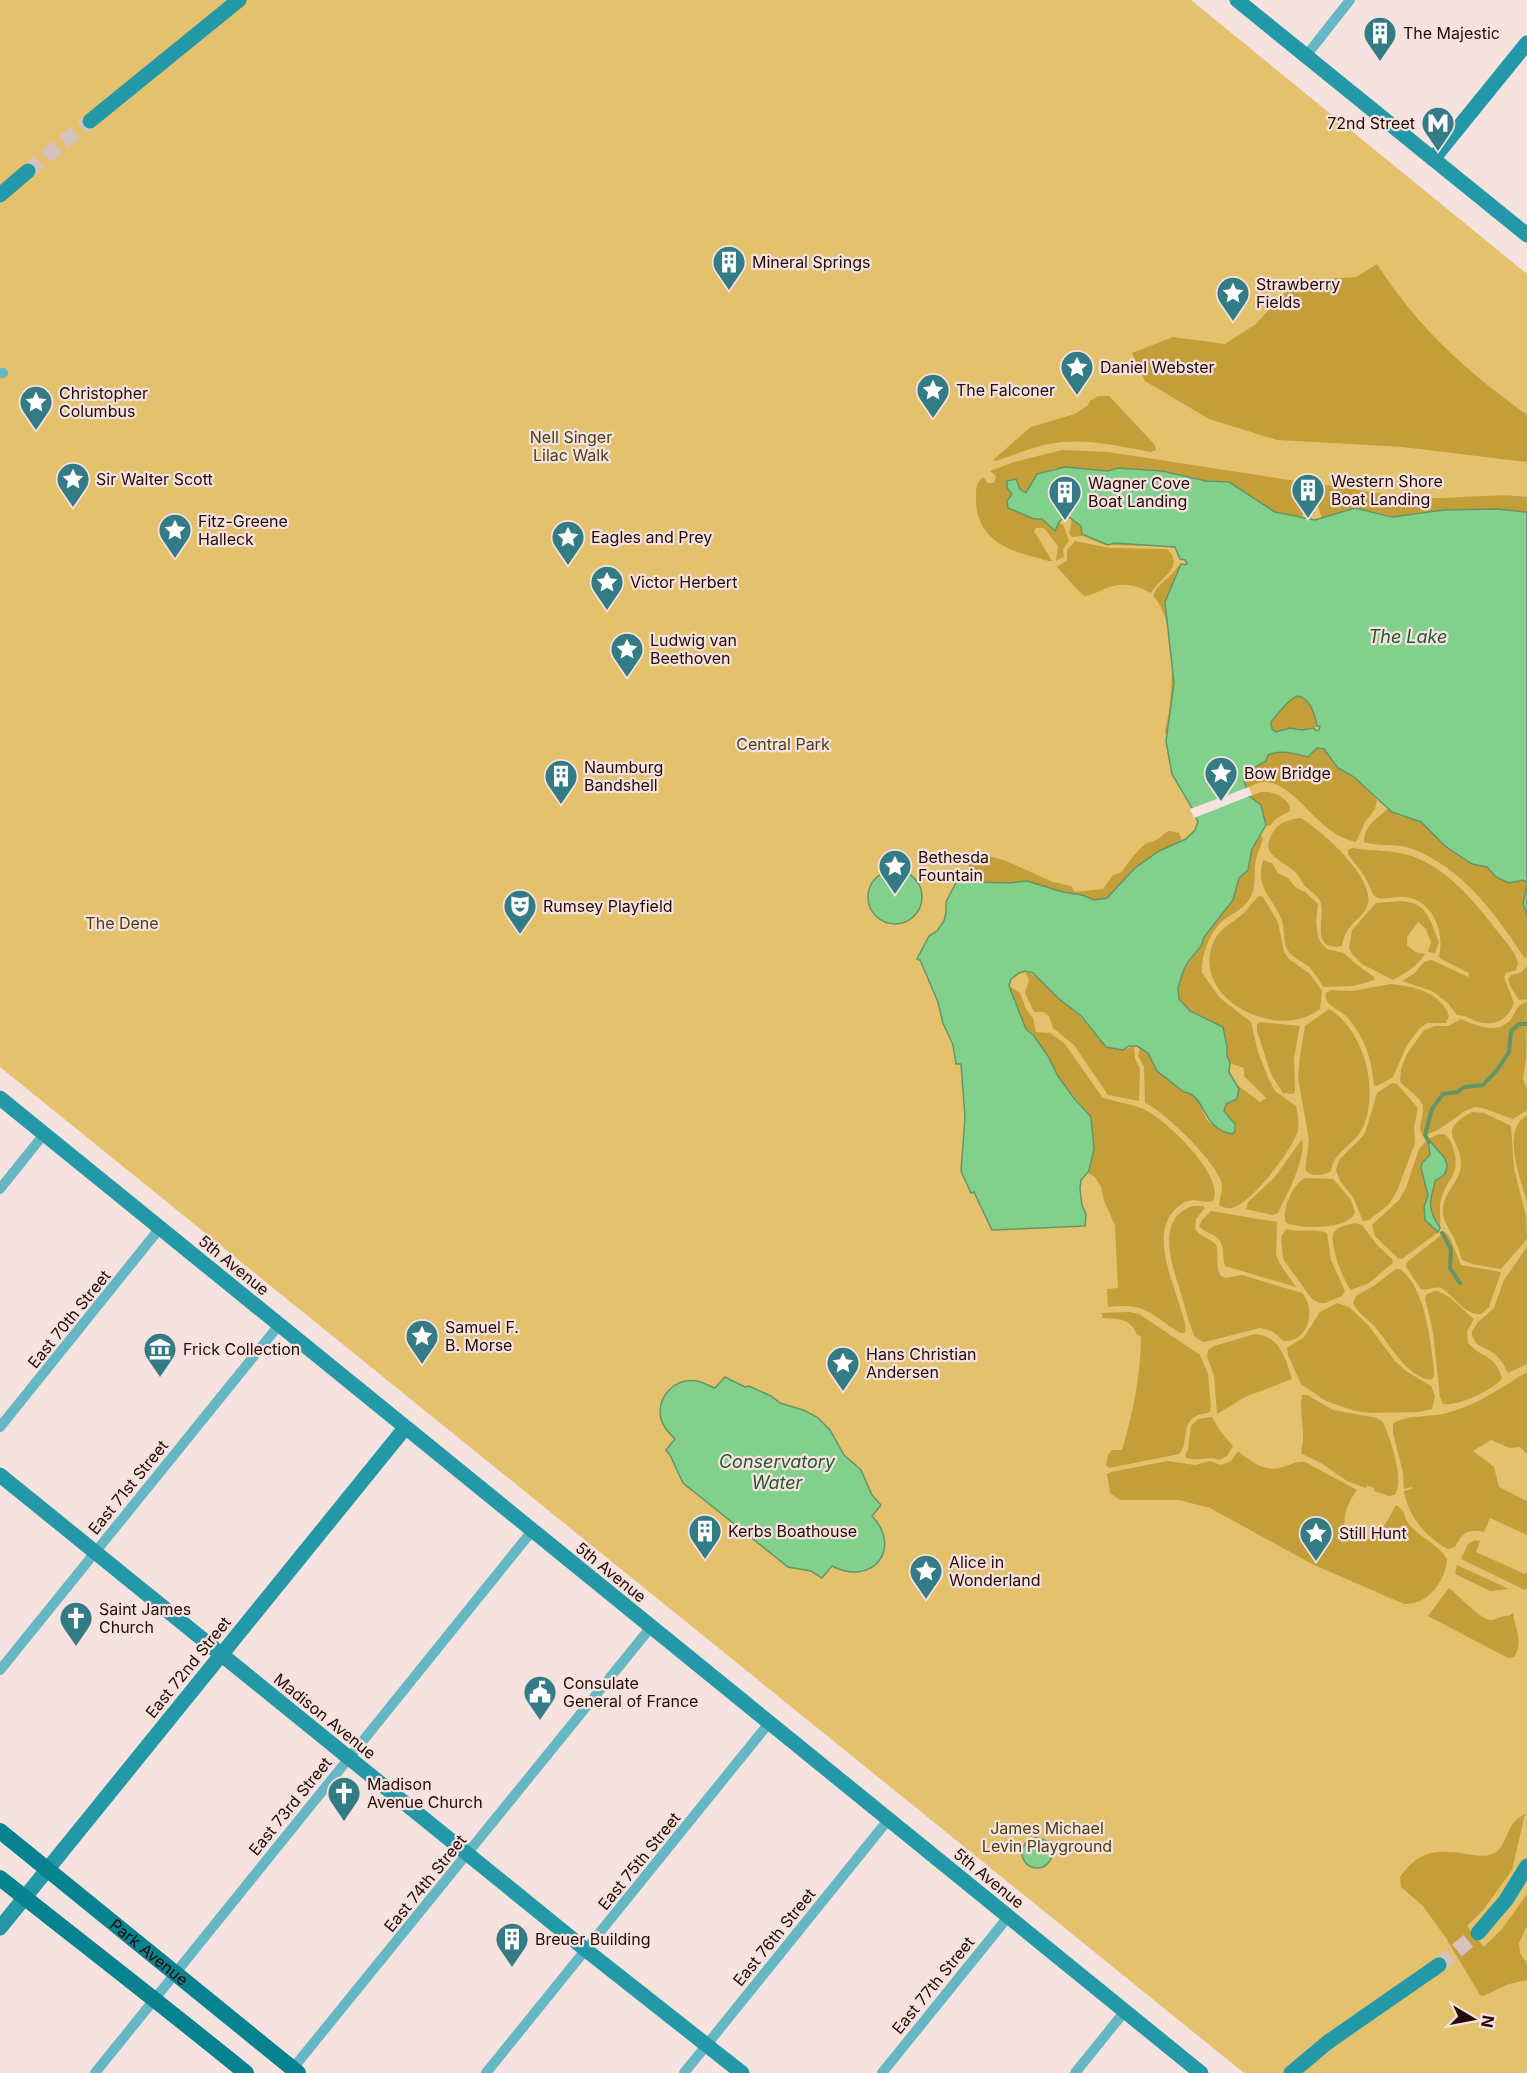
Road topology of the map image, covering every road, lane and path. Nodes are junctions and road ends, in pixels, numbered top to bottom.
1 (239, 0) edge
2 (1237, 0) edge
3 (1350, 0) edge
4 (1527, 43) edge
5 (1306, 56) junction
6 (90, 121) tunnel mouth
7 (1434, 159) junction
8 (28, 171) tunnel mouth
9 (0, 195) edge
10 (1527, 235) edge
11 (0, 1098) edge
12 (44, 1134) junction
13 (0, 1188) edge
14 (160, 1228) junction
15 (279, 1325) junction
16 (0, 1427) edge
17 (405, 1428) junction
18 (0, 1475) edge
19 (532, 1531) junction
20 (94, 1552) junction
21 (651, 1627) junction
22 (221, 1655) junction
23 (0, 1670) edge
24 (769, 1723) junction
25 (348, 1758) junction
26 (888, 1820) junction
27 (0, 1831) edge
28 (467, 1854) junction
29 (1527, 1866) edge
30 (48, 1870) junction
31 (0, 1878) edge
32 (25, 1898) junction
33 (1008, 1917) junction
34 (0, 1928) edge
35 (1478, 1933) tunnel mouth
36 (586, 1950) junction
37 (1438, 1965) tunnel mouth
38 (175, 1973) junction
39 (155, 1998) junction
40 (1125, 2011) junction
41 (706, 2044) junction
42 (294, 2072) edge
43 (95, 2073) edge
44 (246, 2073) edge
45 (486, 2073) edge
46 (684, 2073) edge
47 (742, 2073) edge
48 (882, 2073) edge
49 (1074, 2073) edge
50 (1201, 2073) edge
51 (1290, 2073) edge

1 - 6 main road
2 - 5 main road
3 - 5 street
4 - 7 main road
5 - 7 main road
7 - 10 main road
8 - 9 main road
11 - 12 main road, 5th Avenue
12 - 13 street
12 - 14 main road, 5th Avenue
14 - 15 main road, 5th Avenue
14 - 16 street, East 70th Street
15 - 17 main road, 5th Avenue
15 - 20 street, East 71st Street
17 - 19 main road, 5th Avenue
17 - 22 main road, East 72nd Street
18 - 20 main road, Madison Avenue
19 - 21 main road, 5th Avenue
19 - 25 street, East 73rd Street
20 - 22 main road, Madison Avenue
20 - 23 street, East 71st Street
21 - 24 main road, 5th Avenue
21 - 28 street, East 74th Street
22 - 25 main road, Madison Avenue
22 - 30 main road, East 72nd Street
24 - 26 main road, 5th Avenue
24 - 36 street, East 75th Street
25 - 28 main road, Madison Avenue
25 - 38 street, East 73rd Street
26 - 33 main road, 5th Avenue
26 - 41 street, East 76th Street
27 - 30 main road, Park Avenue
28 - 36 main road, Madison Avenue
28 - 42 street, East 74th Street
29 - 35 main road
30 - 32 main road, East 72nd Street
30 - 38 main road, Park Avenue
31 - 32 main road, Park Avenue
32 - 34 main road, East 72nd Street
32 - 39 main road, Park Avenue
33 - 40 main road, 5th Avenue
33 - 48 street, East 77th Street
36 - 41 main road, Madison Avenue
36 - 45 street, East 75th Street
37 - 51 main road
38 - 39 street, East 73rd Street
38 - 42 main road, Park Avenue
39 - 43 street, East 73rd Street
39 - 44 main road, Park Avenue
40 - 49 street
40 - 50 main road, 5th Avenue
41 - 46 street, East 76th Street
41 - 47 main road, Madison Avenue

